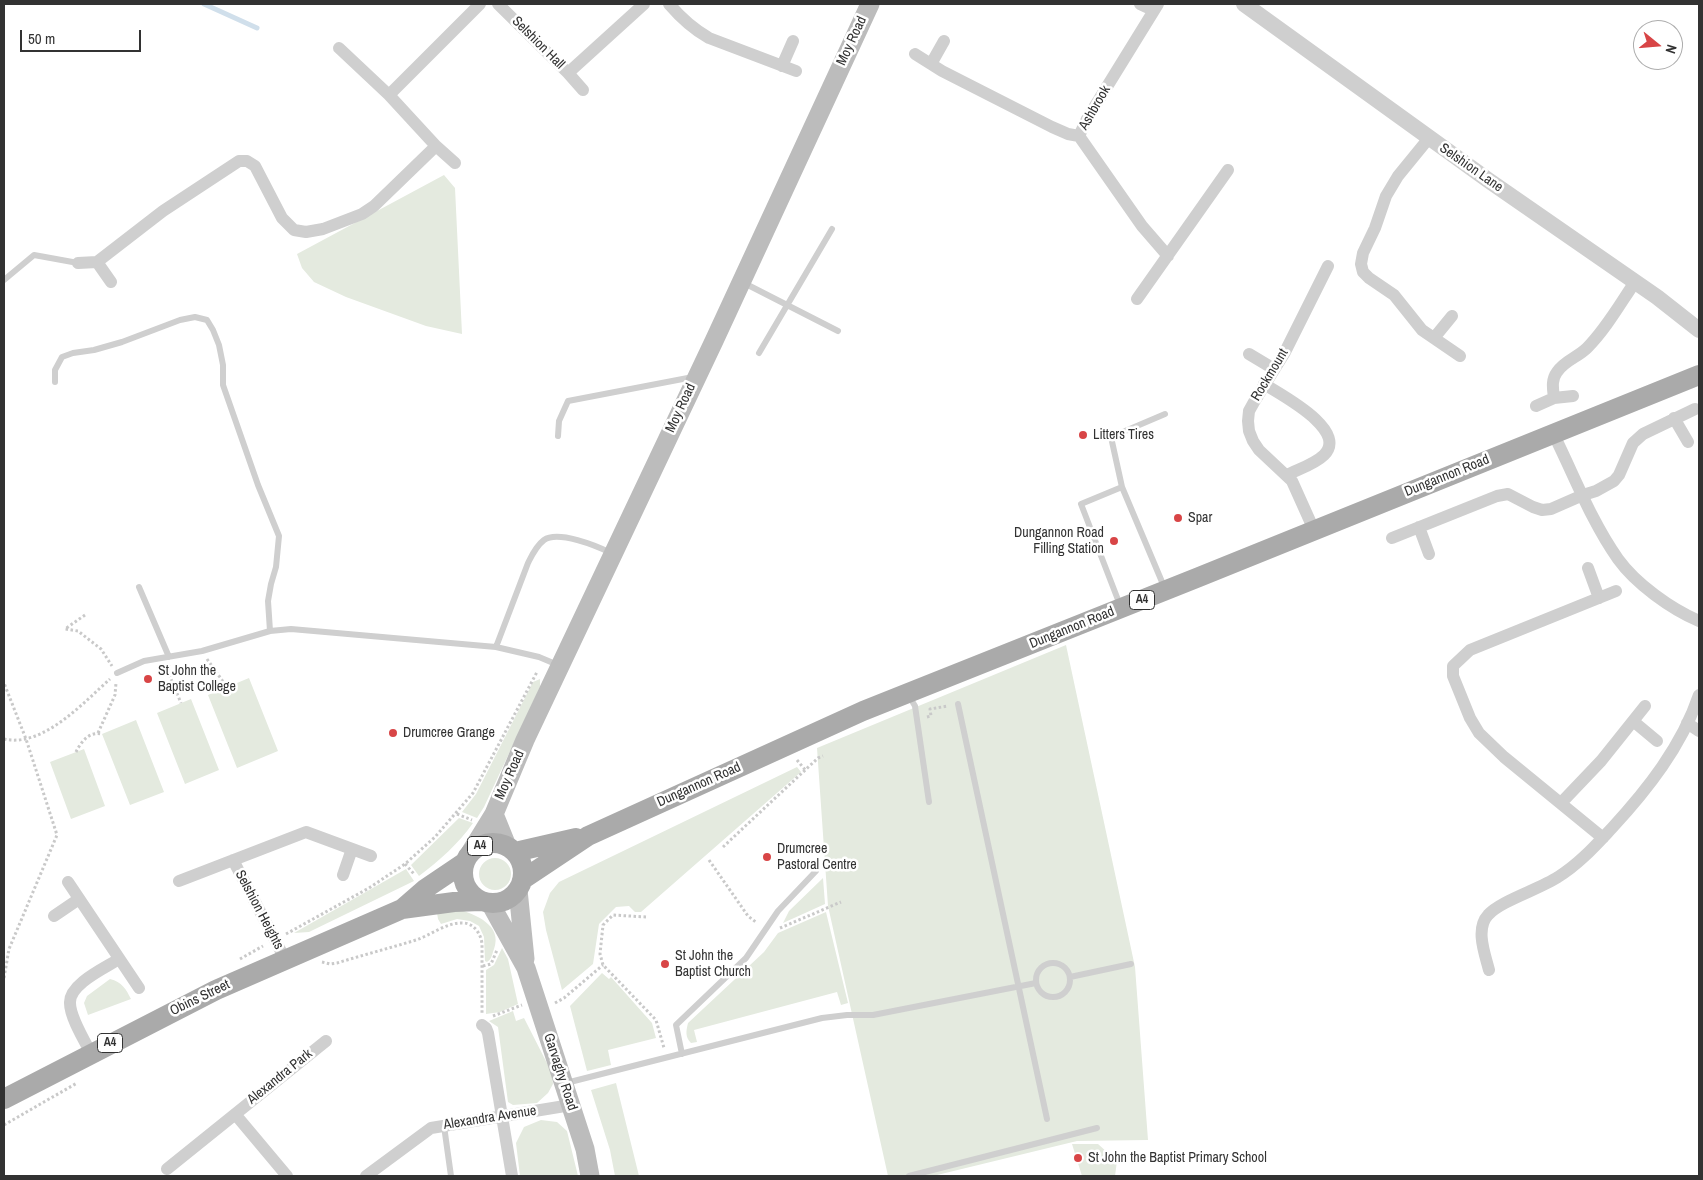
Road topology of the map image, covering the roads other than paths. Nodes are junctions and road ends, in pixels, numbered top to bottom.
1 (480, 4) edge
2 (498, 4) edge
3 (644, 4) edge
4 (669, 4) edge
5 (870, 4) edge
6 (1140, 4) edge
7 (1244, 4) edge
8 (1156, 7) edge
9 (793, 41) dead end
10 (944, 41) dead end
11 (339, 48) dead end
12 (915, 54) dead end
13 (932, 64) junction
14 (782, 66) junction
15 (796, 71) dead end
16 (568, 73) junction
17 (583, 90) dead end
18 (389, 95) junction
19 (1079, 136) junction
20 (1429, 138) junction
21 (436, 146) junction
22 (455, 163) dead end
23 (1228, 170) dead end
24 (832, 230) dead end
25 (1168, 256) junction
26 (97, 262) junction
27 (78, 264) joint
28 (1328, 266) dead end
29 (4, 280) edge
30 (111, 282) dead end
31 (742, 282) junction
32 (1634, 282) junction
33 (1137, 299) dead end
34 (788, 306) junction
35 (1452, 316) dead end
36 (1699, 330) edge
37 (838, 331) dead end
38 (1434, 338) junction
39 (759, 353) dead end
40 (1249, 354) dead end
41 (1460, 356) dead end
42 (1274, 369) junction
43 (1699, 375) edge
44 (696, 376) junction
45 (55, 382) dead end
46 (1264, 384) junction
47 (1573, 396) dead end
48 (1554, 398) junction
49 (1536, 406) dead end
50 (1695, 409) dead end
51 (1165, 414) dead end
52 (1674, 418) junction
53 (1554, 433) junction
54 (558, 436) dead end
55 (1688, 442) dead end
56 (1287, 475) junction
57 (1122, 488) junction
58 (1582, 495) junction
59 (1419, 527) junction
60 (1314, 530) junction
61 (1392, 538) dead end
62 (612, 553) junction
63 (1429, 554) dead end
64 (1588, 568) dead end
65 (139, 587) dead end
66 (1166, 591) junction
67 (1616, 591) dead end
68 (1599, 598) junction
69 (1121, 608) junction
70 (1699, 621) edge
71 (270, 631) junction
72 (496, 647) junction
73 (169, 657) junction
74 (553, 662) junction
75 (117, 673) road end
76 (908, 693) junction
77 (1699, 695) edge
78 (958, 704) road end
79 (1645, 706) dead end
80 (1633, 721) junction
81 (1687, 724) junction
82 (1699, 731) edge
83 (1657, 741) dead end
84 (929, 802) dead end
85 (1561, 803) junction
86 (494, 814) junction
87 (588, 836) junction
88 (1603, 838) junction
89 (511, 849) junction
90 (352, 850) junction
91 (371, 856) dead end
92 (467, 858) junction
93 (233, 860) junction
94 (816, 871) dead end
95 (343, 875) dead end
96 (179, 881) dead end
97 (68, 882) dead end
98 (520, 885) junction
99 (79, 899) junction
100 (485, 902) junction
101 (402, 909) junction
102 (54, 916) dead end
103 (119, 959) junction
104 (285, 959) junction
105 (1131, 964) dead end
106 (526, 968) junction
107 (1489, 970) dead end
108 (1070, 977) junction
109 (1036, 983) junction
110 (1019, 987) junction
111 (140, 988) dead end
112 (482, 1022) road end
113 (326, 1041) dead end
114 (91, 1053) junction
115 (682, 1054) junction
116 (564, 1084) junction
117 (4, 1098) edge
118 (571, 1105) junction
119 (235, 1114) junction
120 (503, 1116) junction
121 (1047, 1119) dead end
122 (444, 1126) junction
123 (1098, 1128) dead end
124 (167, 1169) dead end
125 (287, 1176) edge
126 (366, 1176) edge
127 (451, 1176) edge
128 (512, 1176) edge
129 (590, 1176) edge
130 (909, 1176) edge

1 - 18 street
2 - 16 street, Selshion Hall
3 - 16 street, Selshion Hall
4 - 14 street
5 - 31 main road, Moy Road
6 - 8 street
7 - 20 street, Selshion Lane
8 - 19 street, Ashbrook
9 - 14 street
10 - 13 street
11 - 18 street
12 - 13 street
13 - 19 street
14 - 15 street
16 - 17 street
18 - 21 street
19 - 25 street, Ashbrook
20 - 32 street, Selshion Lane
20 - 38 street
21 - 22 street
21 - 26 street
23 - 25 street
24 - 34 lane
25 - 33 street
26 - 27 street
26 - 30 street
27 - 29 lane
28 - 42 street, Rockmount
31 - 34 lane
31 - 44 main road, Moy Road
32 - 36 street, Selshion Lane
32 - 48 street
34 - 37 lane
34 - 39 lane
35 - 38 street
38 - 41 street
40 - 42 street
42 - 46 street, Rockmount
43 - 53 main road, Dungannon Road / A4
44 - 54 lane
44 - 62 main road, Moy Road
45 - 71 lane
46 - 56 street, Rockmount
46 - 56 street
47 - 48 street
48 - 49 street
50 - 52 street
51 - 57 lane
52 - 55 street
52 - 58 street
53 - 58 street
53 - 60 main road, Dungannon Road / A4
56 - 60 street, Rockmount
57 - 66 lane
57 - 69 lane
58 - 59 street
58 - 70 street
59 - 61 street
59 - 63 street
60 - 66 main road, Dungannon Road / A4
62 - 72 lane
62 - 74 main road, Moy Road
64 - 68 street
65 - 73 lane
66 - 69 main road, Dungannon Road / A4
67 - 68 street
68 - 85 street
69 - 76 main road, Dungannon Road / A4
71 - 72 lane
71 - 73 lane
72 - 74 lane
73 - 75 lane
74 - 86 main road, Moy Road
76 - 84 lane
76 - 87 main road, Dungannon Road / A4
77 - 81 street
78 - 110 lane
79 - 80 street
80 - 83 street
80 - 85 street
81 - 82 street
81 - 88 street
85 - 88 street
86 - 89 main road, Moy Road
86 - 92 main road, Moy Road
87 - 89 main road, Dungannon Road / A4
87 - 98 main road, Dungannon Road / A4
88 - 107 street
89 - 92 main road, A4
89 - 98 main road
90 - 91 street, Selshion Heights
90 - 93 street, Selshion Heights
90 - 95 street
92 - 100 main road, A4
92 - 101 main road, Obins Street / A4
93 - 96 street, Selshion Heights
93 - 104 street, Selshion Heights
94 - 115 lane
97 - 99 street
98 - 100 main road, A4
98 - 106 main road, Garvaghy Road
99 - 102 street
99 - 103 street
100 - 101 main road, Obins Street / A4
100 - 106 main road, Garvaghy Road
101 - 104 main road, Obins Street / A4
103 - 111 street
103 - 114 street
104 - 114 main road, Obins Street / A4
105 - 108 lane
106 - 116 main road, Garvaghy Road
108 - 109 lane
108 - 109 lane
109 - 110 lane
110 - 115 lane
110 - 121 lane
112 - 120 street
113 - 119 street, Alexandra Park
114 - 117 main road, Obins Street / A4
115 - 116 lane
116 - 118 main road, Garvaghy Road
118 - 120 street, Alexandra Avenue
118 - 129 main road, Garvaghy Road
119 - 124 street, Alexandra Park
119 - 125 street, Alexandra Park
120 - 122 street, Alexandra Avenue
120 - 128 street
122 - 126 street, Alexandra Avenue
122 - 127 lane
123 - 130 lane

